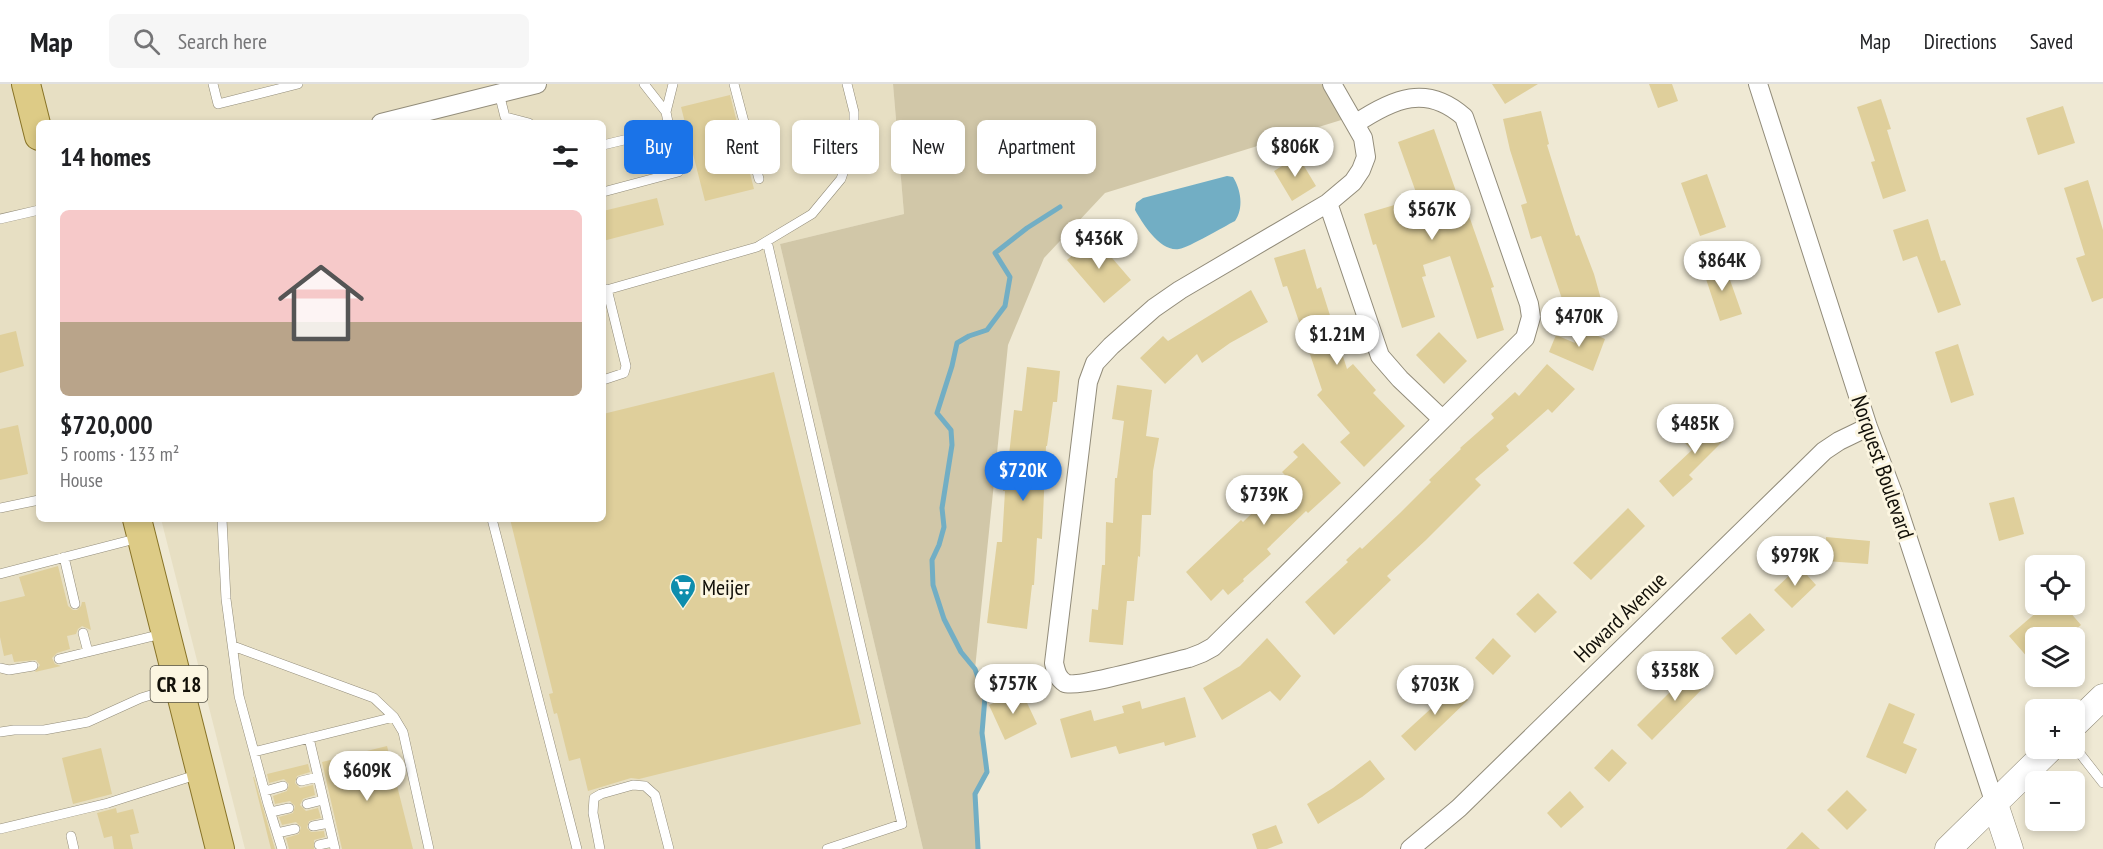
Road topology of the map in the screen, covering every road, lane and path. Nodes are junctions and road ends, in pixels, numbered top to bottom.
1 (26, 84) edge
2 (213, 84) edge
3 (298, 84) edge
4 (537, 84) edge
5 (644, 84) edge
6 (673, 84) edge
7 (734, 84) edge
8 (847, 84) edge
9 (1332, 84) edge
10 (1758, 84) edge
11 (499, 93) junction
12 (666, 112) junction
13 (393, 120) edge
14 (517, 120) edge
15 (668, 120) edge
16 (36, 124) edge
17 (1355, 124) junction
18 (624, 140) edge
19 (606, 144) edge
20 (670, 174) edge
21 (759, 179) dead end
22 (606, 191) edge
23 (1328, 204) junction
24 (36, 211) edge
25 (0, 219) edge
26 (766, 241) junction
27 (606, 290) edge
28 (606, 294) edge
29 (606, 379) edge
30 (1442, 419) junction
31 (1868, 428) junction
32 (36, 501) edge
33 (0, 507) edge
34 (222, 522) edge
35 (493, 522) edge
36 (139, 528) edge
37 (64, 557) junction
38 (0, 574) edge
39 (75, 604) dead end
40 (82, 633) dead end
41 (166, 633) junction
42 (233, 646) junction
43 (88, 652) junction
44 (59, 659) dead end
45 (33, 666) dead end
46 (0, 668) edge
47 (179, 686) junction
48 (2103, 697) edge
49 (2085, 714) edge
50 (394, 717) junction
51 (0, 732) edge
52 (309, 738) junction
53 (254, 752) junction
54 (2040, 759) edge
55 (2084, 759) edge
56 (201, 773) junction
57 (318, 777) junction
58 (302, 782) dead end
59 (2103, 783) edge
60 (283, 786) dead end
61 (264, 791) junction
62 (323, 800) junction
63 (307, 804) dead end
64 (1995, 804) junction
65 (289, 808) dead end
66 (271, 812) junction
67 (329, 823) junction
68 (313, 826) dead end
69 (0, 829) edge
70 (295, 829) dead end
71 (277, 832) junction
72 (71, 836) dead end
73 (319, 845) dead end
74 (334, 845) edge
75 (75, 849) edge
76 (220, 849) edge
77 (282, 849) edge
78 (429, 849) edge
79 (577, 849) edge
80 (600, 849) edge
81 (669, 849) edge
82 (827, 849) edge
83 (1410, 849) edge
84 (1948, 849) edge
85 (2010, 849) edge

1 - 16 main road
2 - 3 lane
4 - 11 street
5 - 12 lane
6 - 12 lane
7 - 21 lane
8 - 26 lane
9 - 17 street
10 - 31 street, Norquest Boulevard
11 - 13 street
11 - 14 lane
12 - 15 lane
17 - 23 street
17 - 30 street
18 - 19 lane
20 - 22 lane
23 - 30 street
23 - 30 street
24 - 25 lane
26 - 27 lane
26 - 82 lane
28 - 29 lane
31 - 64 street, Norquest Boulevard
31 - 83 street, Howard Avenue
32 - 33 lane
34 - 42 lane
35 - 79 lane
36 - 37 lane
36 - 41 main road, CR 18
37 - 38 lane
37 - 39 lane
40 - 43 lane
41 - 43 lane
41 - 47 main road, CR 18
42 - 50 lane
42 - 53 lane
43 - 44 lane
45 - 46 lane
47 - 51 lane
47 - 56 main road, CR 18
48 - 49 street
50 - 52 lane
50 - 78 lane
52 - 53 lane
52 - 57 lane
53 - 61 lane
54 - 64 street
55 - 59 lane
56 - 69 lane
56 - 76 main road, CR 18
57 - 58 lane
57 - 62 lane
60 - 61 lane
61 - 66 lane
62 - 63 lane
62 - 67 lane
64 - 84 street
64 - 85 street, Norquest Boulevard
65 - 66 lane
66 - 71 lane
67 - 68 lane
67 - 74 lane
70 - 71 lane
71 - 77 lane
72 - 75 lane
73 - 74 lane
80 - 81 lane

